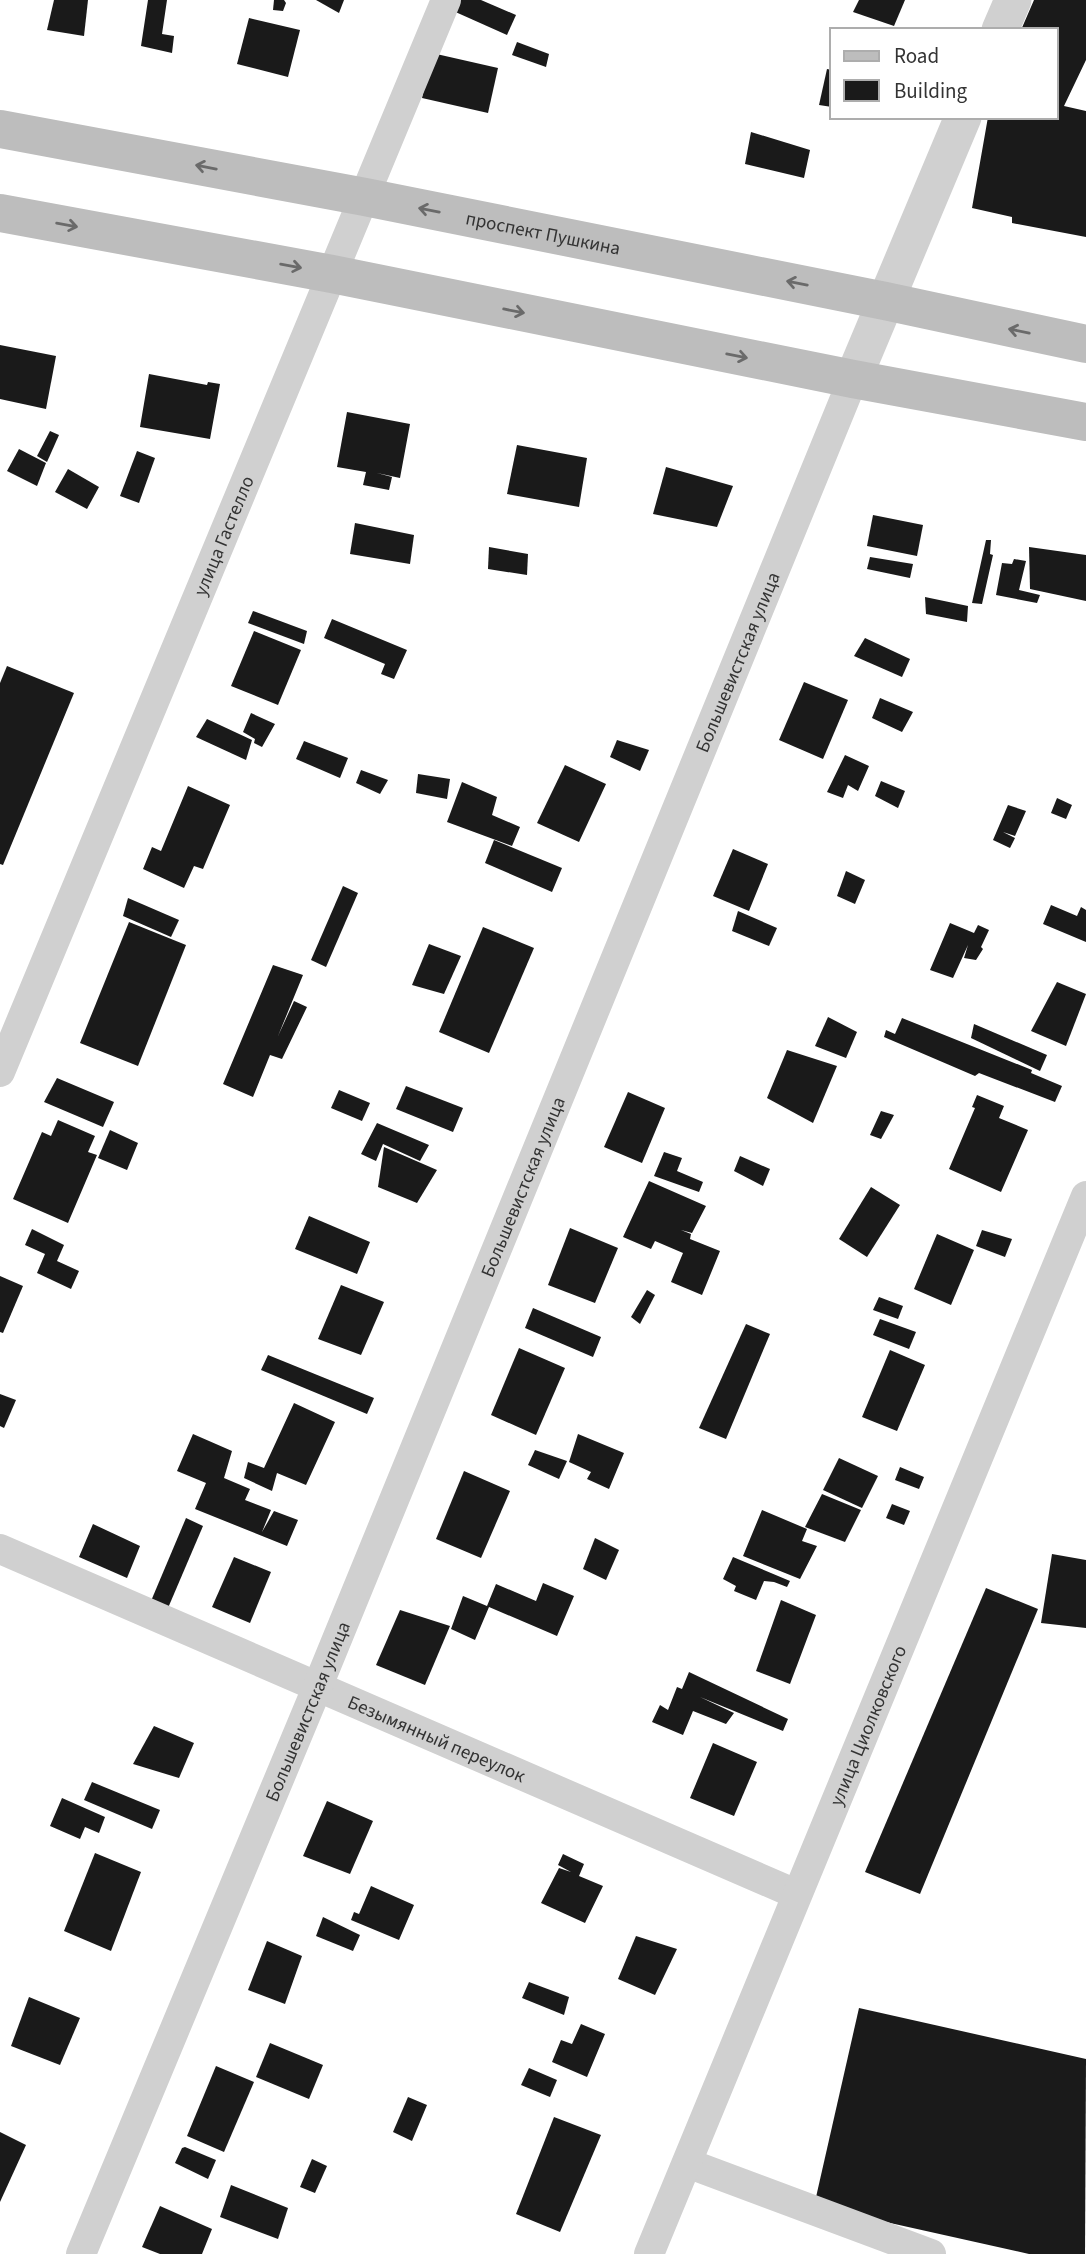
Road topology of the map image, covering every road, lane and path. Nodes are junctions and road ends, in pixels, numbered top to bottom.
1 (446, 0) edge
2 (1013, 0) edge
3 (1001, 28) edge
4 (962, 119) edge
5 (0, 129) edge
6 (365, 197) junction
7 (0, 213) edge
8 (332, 274) junction
9 (885, 301) junction
10 (1086, 344) edge
11 (853, 379) junction
12 (1086, 422) edge
13 (0, 1072) edge
14 (1086, 1196) edge
15 (0, 1549) edge
16 (317, 1688) junction
17 (796, 1894) junction
18 (687, 2163) junction
19 (81, 2254) edge
20 (649, 2254) edge
21 (930, 2254) edge

1 - 6 street, улица Гастелло
2 - 3 street
4 - 9 street, Большевистская улица
6 -> 5 main road, проспект Пушкина
6 - 8 street, улица Гастелло
9 -> 6 main road, проспект Пушкина
7 -> 8 main road
8 -> 11 main road
8 - 13 street, улица Гастелло
10 -> 9 main road, проспект Пушкина
9 - 11 street, Большевистская улица
11 - 12 main road
11 - 16 street, Большевистская улица
14 - 17 street, улица Циолковского
15 - 16 street, Безымянный переулок
16 - 17 street, Безымянный переулок
16 - 19 street, Большевистская улица
17 - 18 street, улица Циолковского
18 - 20 street, улица Циолковского
18 - 21 street

